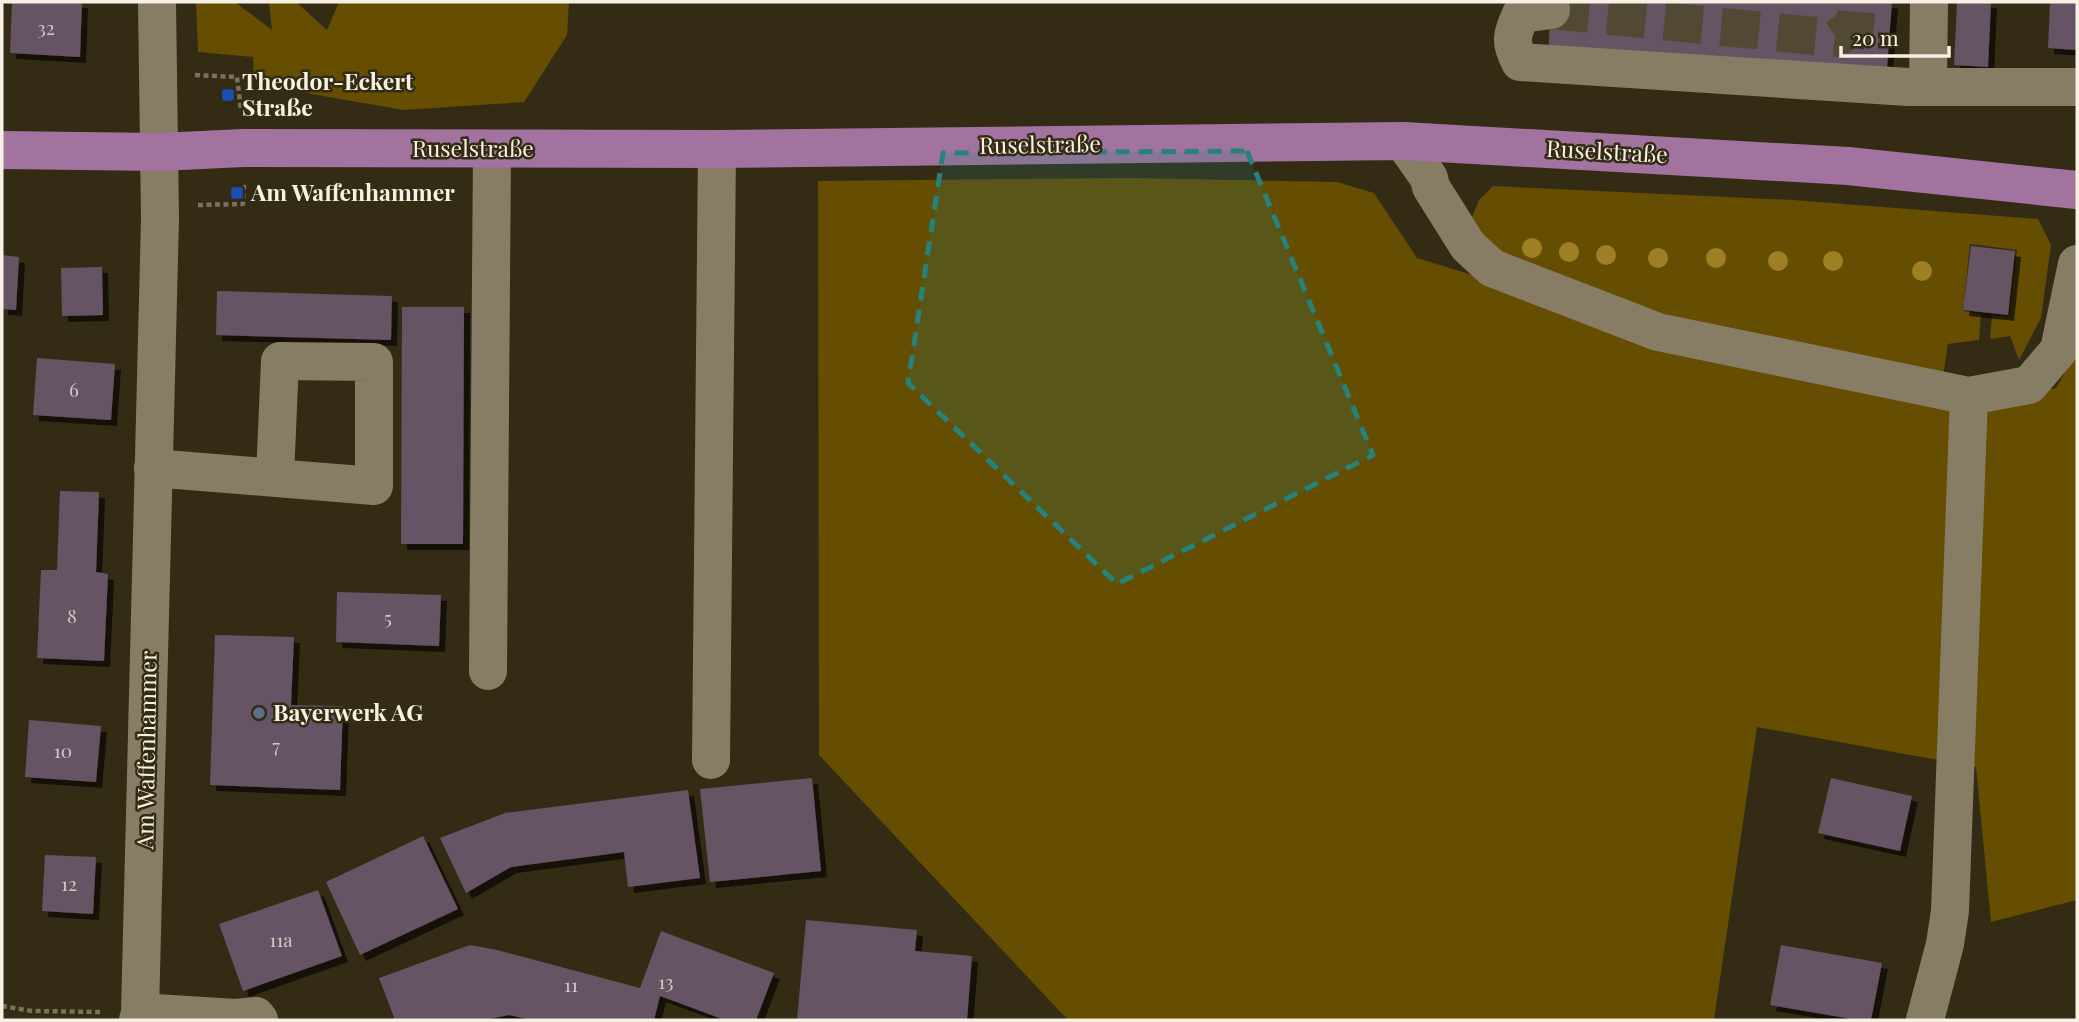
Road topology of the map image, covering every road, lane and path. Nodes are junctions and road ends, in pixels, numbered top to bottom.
1 (157, 2) edge
2 (1929, 2) edge
3 (1551, 10) tunnel mouth
4 (194, 75) dead end
5 (1928, 85) junction
6 (2063, 88) edge
7 (241, 110) dead end
8 (1403, 141) junction
9 (492, 149) junction
10 (717, 149) junction
11 (2, 150) edge
12 (160, 152) junction
13 (244, 177) dead end
14 (2077, 190) edge
15 (195, 205) dead end
16 (2077, 264) edge
17 (1969, 396) junction
18 (153, 468) junction
19 (275, 477) dead end
20 (488, 671) dead end
21 (711, 760) dead end
22 (2, 1006) edge
23 (139, 1016) edge
24 (257, 1018) edge
25 (1925, 1020) edge

1 - 12 street, Am Waffenhammer
2 - 5 street
3 - 5 street
4 - 7 path
5 - 6 street
8 - 10 main road, Ruselstraße
8 - 14 main road, Ruselstraße
8 - 17 street
9 - 10 main road, Ruselstraße
9 - 12 main road, Ruselstraße
9 - 20 street
10 - 21 street
11 - 12 main road, Ruselstraße
12 - 18 street, Am Waffenhammer
13 - 15 path
16 - 17 street
17 - 25 street
18 - 19 street
18 - 23 street, Am Waffenhammer
22 - 23 path
23 - 24 street

